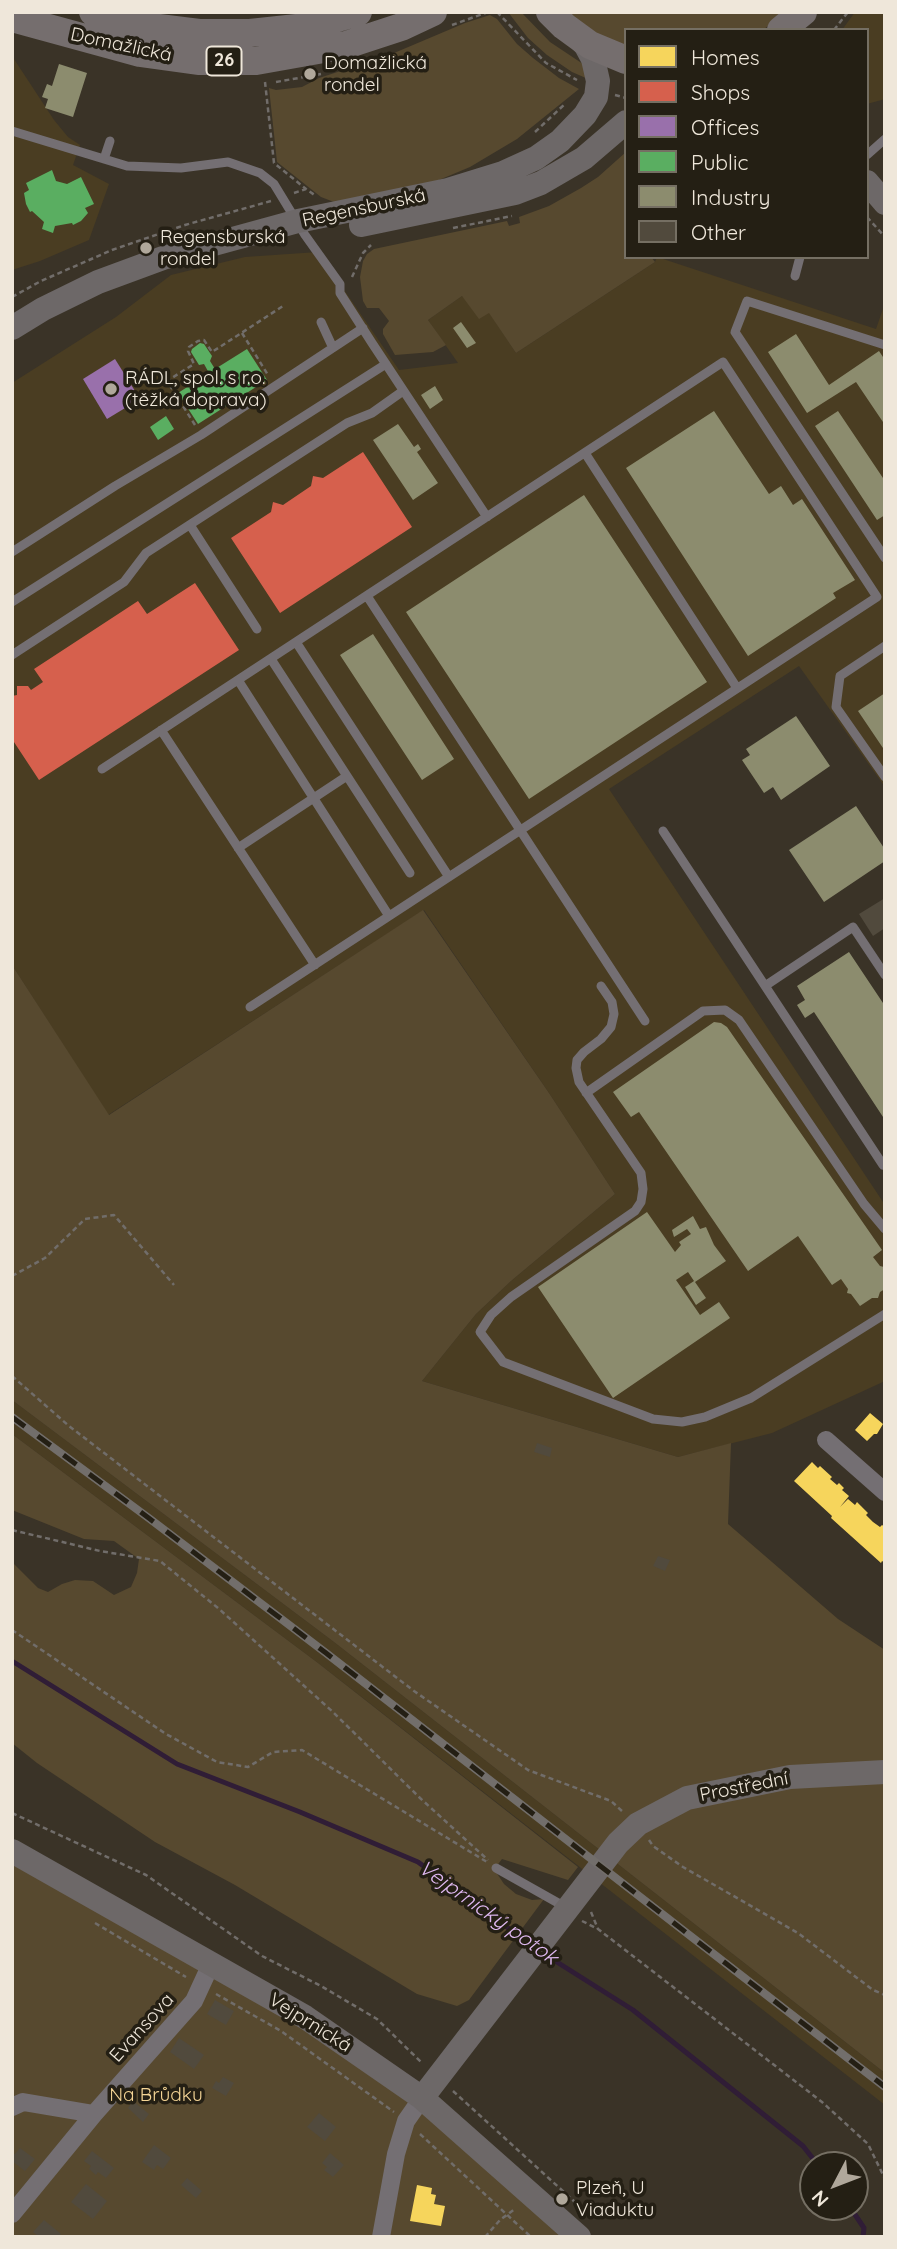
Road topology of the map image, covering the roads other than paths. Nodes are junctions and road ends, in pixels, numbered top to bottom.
1 (93, 12) edge
2 (358, 12) edge
3 (433, 12) edge
4 (550, 12) edge
5 (12, 18) edge
6 (575, 34) junction
7 (624, 59) edge
8 (624, 124) edge
9 (12, 131) edge
10 (885, 139) edge
11 (110, 141) dead end
12 (869, 153) edge
13 (104, 159) junction
14 (869, 184) edge
15 (885, 203) edge
16 (302, 228) junction
17 (799, 259) edge
18 (795, 276) dead end
19 (321, 322) dead end
20 (12, 328) edge
21 (363, 328) junction
22 (885, 345) edge
23 (333, 348) junction
24 (386, 364) junction
25 (403, 391) junction
26 (585, 453) junction
27 (487, 517) junction
28 (190, 525) junction
29 (12, 552) edge
30 (885, 558) edge
31 (367, 596) junction
32 (12, 602) edge
33 (257, 629) dead end
34 (296, 642) junction
35 (885, 646) edge
36 (12, 656) edge
37 (271, 659) junction
38 (238, 680) junction
39 (737, 688) junction
40 (161, 730) junction
41 (102, 769) dead end
42 (348, 776) junction
43 (885, 778) edge
44 (314, 798) junction
45 (520, 830) junction
46 (663, 831) dead end
47 (238, 848) junction
48 (410, 873) dead end
49 (449, 877) junction
50 (389, 916) junction
51 (315, 965) junction
52 (885, 975) edge
53 (601, 986) dead end
54 (765, 986) junction
55 (250, 1007) dead end
56 (645, 1021) dead end
57 (586, 1093) junction
58 (885, 1164) edge
59 (885, 1229) edge
60 (885, 1314) edge
61 (826, 1440) dead end
62 (885, 1492) edge
63 (885, 1772) edge
64 (12, 1851) edge
65 (496, 1867) road end
66 (561, 1919) junction
67 (206, 1975) junction
68 (422, 2098) junction
69 (12, 2107) edge
70 (94, 2113) junction
71 (12, 2214) edge
72 (381, 2237) edge
73 (579, 2237) edge

1 - 2 main road, Domažlická / 26
3 - 5 main road, Domažlická / 26
4 - 6 main road
6 - 7 main road
6 - 16 main road, Regensburská
8 - 16 main road, Regensburská
9 - 13 lane
10 - 12 lane
11 - 13 lane
13 - 16 lane
14 - 15 main road
16 - 20 main road, Regensburská
16 - 21 lane
17 - 18 lane
19 - 23 lane
21 - 23 lane
21 - 24 lane
22 - 30 lane
23 - 29 lane
24 - 25 lane
24 - 32 lane
25 - 27 lane
25 - 28 lane
26 - 27 lane
26 - 39 lane
26 - 39 lane
27 - 31 lane
28 - 33 lane
28 - 36 lane
31 - 34 lane
31 - 45 lane
34 - 37 lane
34 - 49 lane
35 - 43 lane
37 - 38 lane
37 - 42 lane
38 - 40 lane
38 - 44 lane
39 - 45 lane
40 - 41 lane
40 - 47 lane
42 - 44 lane
42 - 48 lane
44 - 47 lane
44 - 50 lane
45 - 49 lane
45 - 56 lane
46 - 54 lane
47 - 51 lane
49 - 50 lane
50 - 51 lane
51 - 55 lane
52 - 54 lane
53 - 57 lane
54 - 58 lane
57 - 59 lane
57 - 60 lane
61 - 62 street
63 - 66 main road, Prostřední
64 - 67 main road, Vejprnická
65 - 66 lane
66 - 68 main road, Prostřední
67 - 68 main road, Vejprnická
67 - 70 street, Evansova
68 - 72 street
68 - 73 main road, Vejprnická
69 - 70 street
70 - 71 street, Evansova

